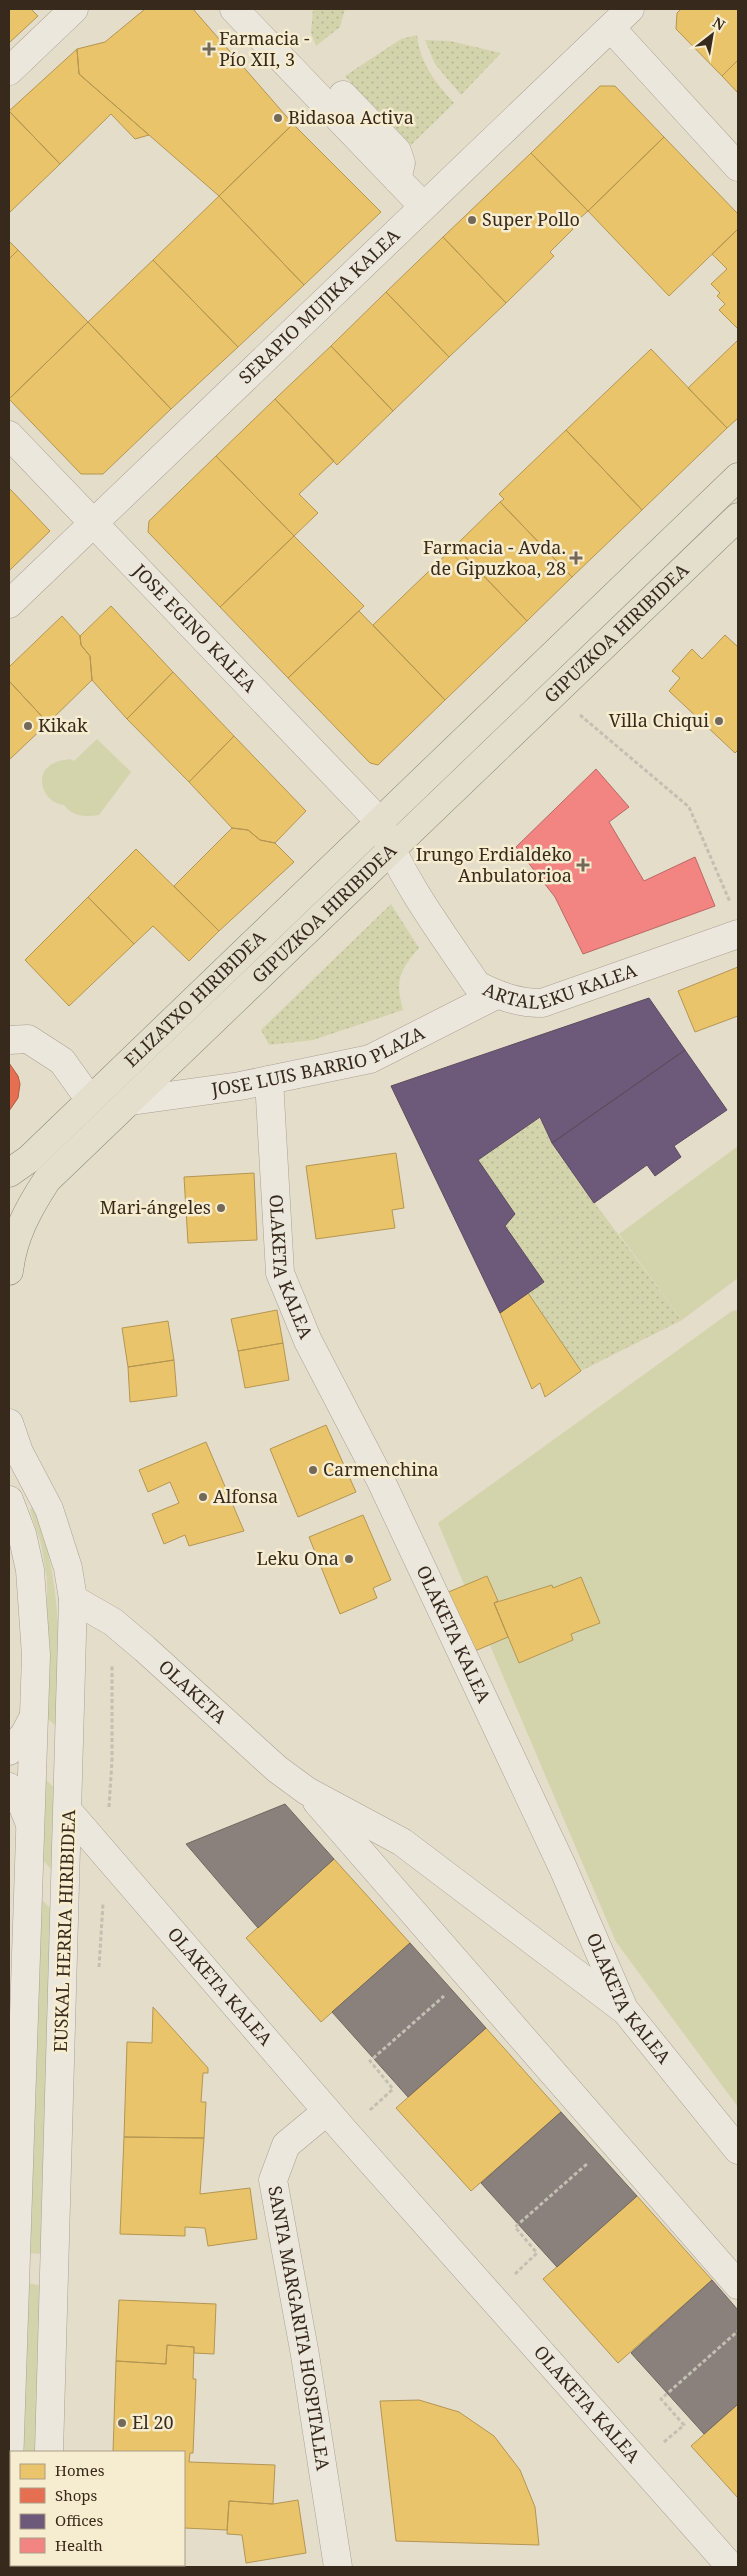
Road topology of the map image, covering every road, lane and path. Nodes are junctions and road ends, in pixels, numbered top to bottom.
1 (74, 9) edge
2 (234, 9) edge
3 (260, 9) edge
4 (630, 9) edge
5 (611, 28) junction
6 (290, 41) dead end
7 (9, 71) edge
8 (343, 94) dead end
9 (738, 167) edge
10 (397, 179) junction
11 (423, 206) junction
12 (9, 435) edge
13 (738, 477) edge
14 (738, 517) edge
15 (91, 523) junction
16 (9, 604) edge
17 (555, 693) junction
18 (380, 822) junction
19 (391, 851) junction
20 (731, 903) dead end
21 (738, 934) edge
22 (496, 995) junction
23 (9, 1040) edge
24 (269, 1080) junction
25 (90, 1100) junction
26 (131, 1100) junction
27 (9, 1173) edge
28 (9, 1271) edge
29 (9, 1423) edge
30 (9, 1500) edge
31 (73, 1599) junction
32 (112, 1622) junction
33 (33, 1718) junction
34 (9, 1751) edge
35 (9, 1787) edge
36 (307, 1791) junction
37 (68, 1811) junction
38 (109, 1817) dead end
39 (32, 1830) junction
40 (468, 1975) junction
41 (624, 2009) junction
42 (393, 2089) dead end
43 (327, 2111) junction
44 (612, 2141) junction
45 (738, 2150) edge
46 (537, 2253) dead end
47 (738, 2286) edge
48 (738, 2331) edge
49 (684, 2424) dead end
50 (49, 2451) edge
51 (9, 2466) edge
52 (733, 2565) edge
53 (338, 2567) edge

1 - 7 street
2 - 10 street
3 - 6 street
4 - 5 street, SERAPIO MUJIKA KALEA
5 - 9 street
5 - 11 street, SERAPIO MUJIKA KALEA
8 - 10 street
10 - 11 street
11 - 15 street, SERAPIO MUJIKA KALEA
12 - 15 street, JOSE EGINO KALEA
13 - 18 main road, GIPUZKOA HIRIBIDEA
14 - 17 main road, GIPUZKOA HIRIBIDEA
15 - 16 street, SERAPIO MUJIKA KALEA
15 - 18 street, JOSE EGINO KALEA
17 - 19 main road, GIPUZKOA HIRIBIDEA
17 - 20 path
18 - 19 street, ARTALEKU KALEA
18 - 25 main road, ELIZATXO HIRIBIDEA
19 - 22 street, ARTALEKU KALEA
19 - 26 main road, GIPUZKOA HIRIBIDEA
21 - 22 street, ARTALEKU KALEA
22 - 24 street, JOSE LUIS BARRIO PLAZA
23 - 25 street
24 - 26 street, JOSE LUIS BARRIO PLAZA
24 - 41 street, OLAKETA KALEA
25 - 27 main road, ELIZATXO HIRIBIDEA
26 - 28 main road, GIPUZKOA HIRIBIDEA
29 - 31 street, EUSKAL HERRIA HIRIBIDEA
30 - 33 street, EUSKAL HERRIA HIRIBIDEA
31 - 32 street, OLAKETA
31 - 37 street, EUSKAL HERRIA HIRIBIDEA
32 - 36 street, OLAKETA
32 - 38 path
33 - 34 street
33 - 39 street, EUSKAL HERRIA HIRIBIDEA
35 - 39 street
36 - 40 street
36 - 41 street
37 - 43 street, OLAKETA KALEA
37 - 50 street, EUSKAL HERRIA HIRIBIDEA
39 - 51 street, EUSKAL HERRIA HIRIBIDEA
40 - 42 path
40 - 44 street
41 - 45 street, OLAKETA KALEA
43 - 52 street, OLAKETA KALEA
43 - 53 street, SANTA MARGARITA HOSPITALEA
44 - 46 path
44 - 47 street
48 - 49 path

